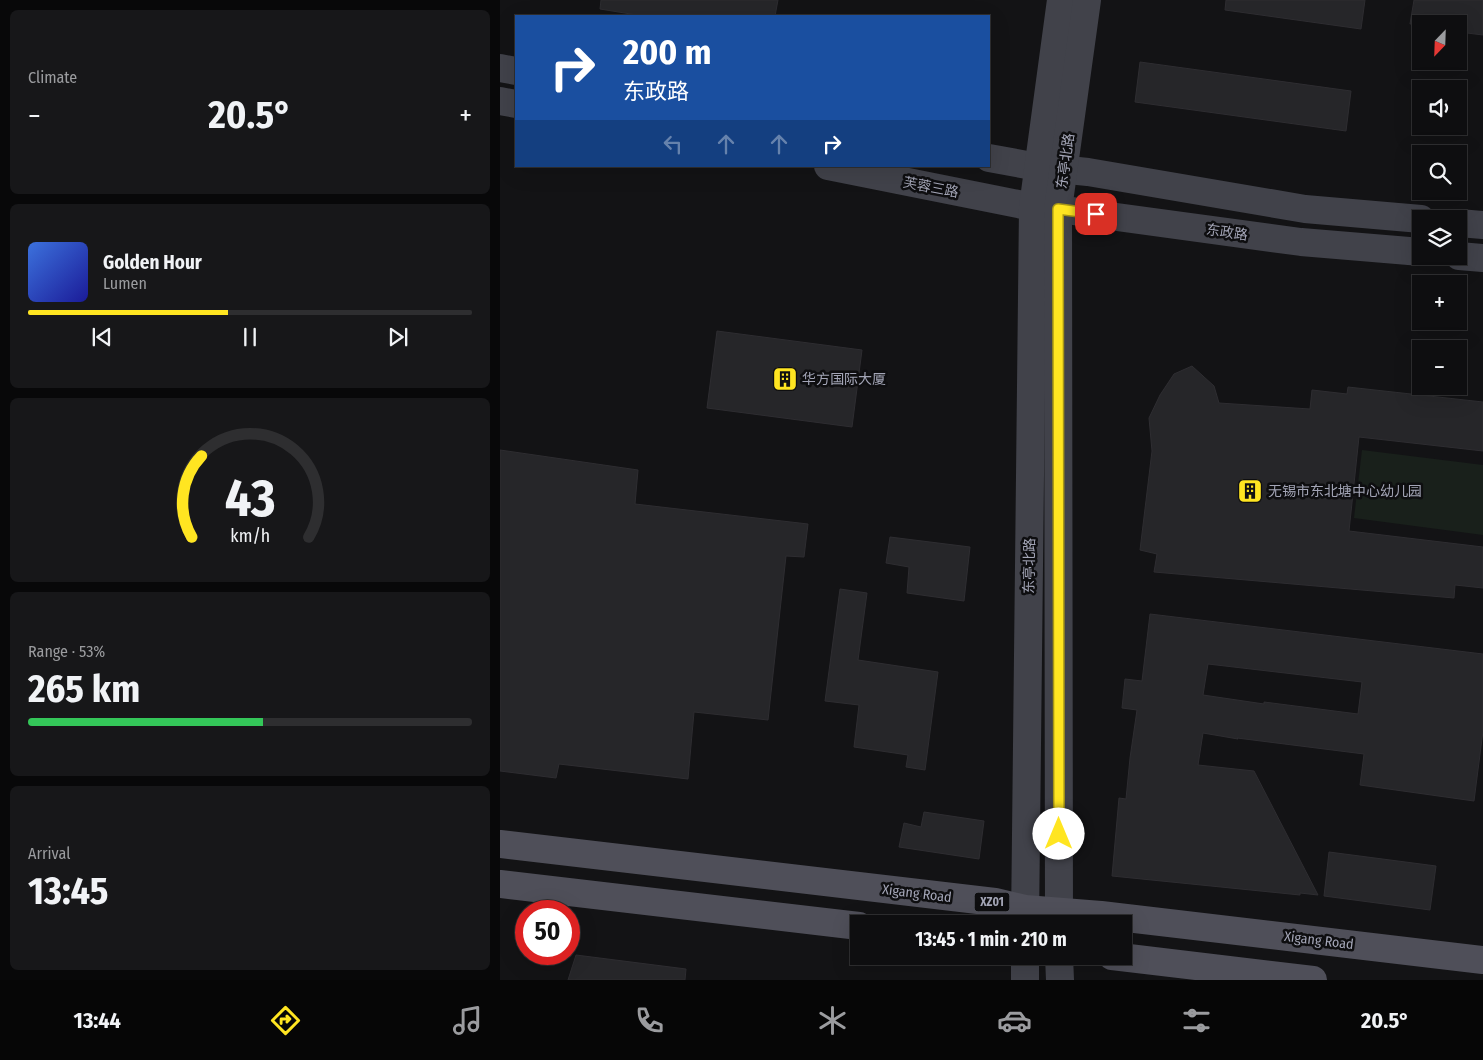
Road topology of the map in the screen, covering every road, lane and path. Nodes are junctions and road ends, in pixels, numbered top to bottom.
1 (1061, 0) edge
2 (1087, 0) edge
3 (990, 158) edge
4 (833, 167) edge
5 (1051, 168) junction
6 (1045, 208) junction
7 (1412, 219) edge
8 (1467, 224) edge
9 (1483, 225) edge
10 (1412, 251) edge
11 (1467, 257) edge
12 (1483, 258) edge
13 (500, 844) edge
14 (500, 884) edge
15 (1022, 915) edge
16 (1025, 915) edge
17 (1059, 915) edge
18 (1132, 919) edge
19 (850, 925) edge
20 (1132, 958) edge
21 (1483, 960) edge
22 (1025, 965) edge
23 (1060, 965) edge
24 (1025, 980) edge
25 (1060, 980) edge
26 (1313, 980) edge

1 - 5 main road, 东亭北路
2 - 5 main road, 东亭北路
3 - 5 main road
4 - 6 main road, 芙蓉三路
5 - 6 main road, 东亭北路
5 - 7 main road
6 - 10 main road, 东政路
6 - 16 main road, 东亭北路
6 - 17 main road, 东亭北路
8 - 9 main road
11 - 12 main road
13 - 15 main road, Xigang Road / XZ01
14 - 19 main road
18 - 21 main road, Xigang Road / XZ01
20 - 26 main road
22 - 24 main road
23 - 25 main road

